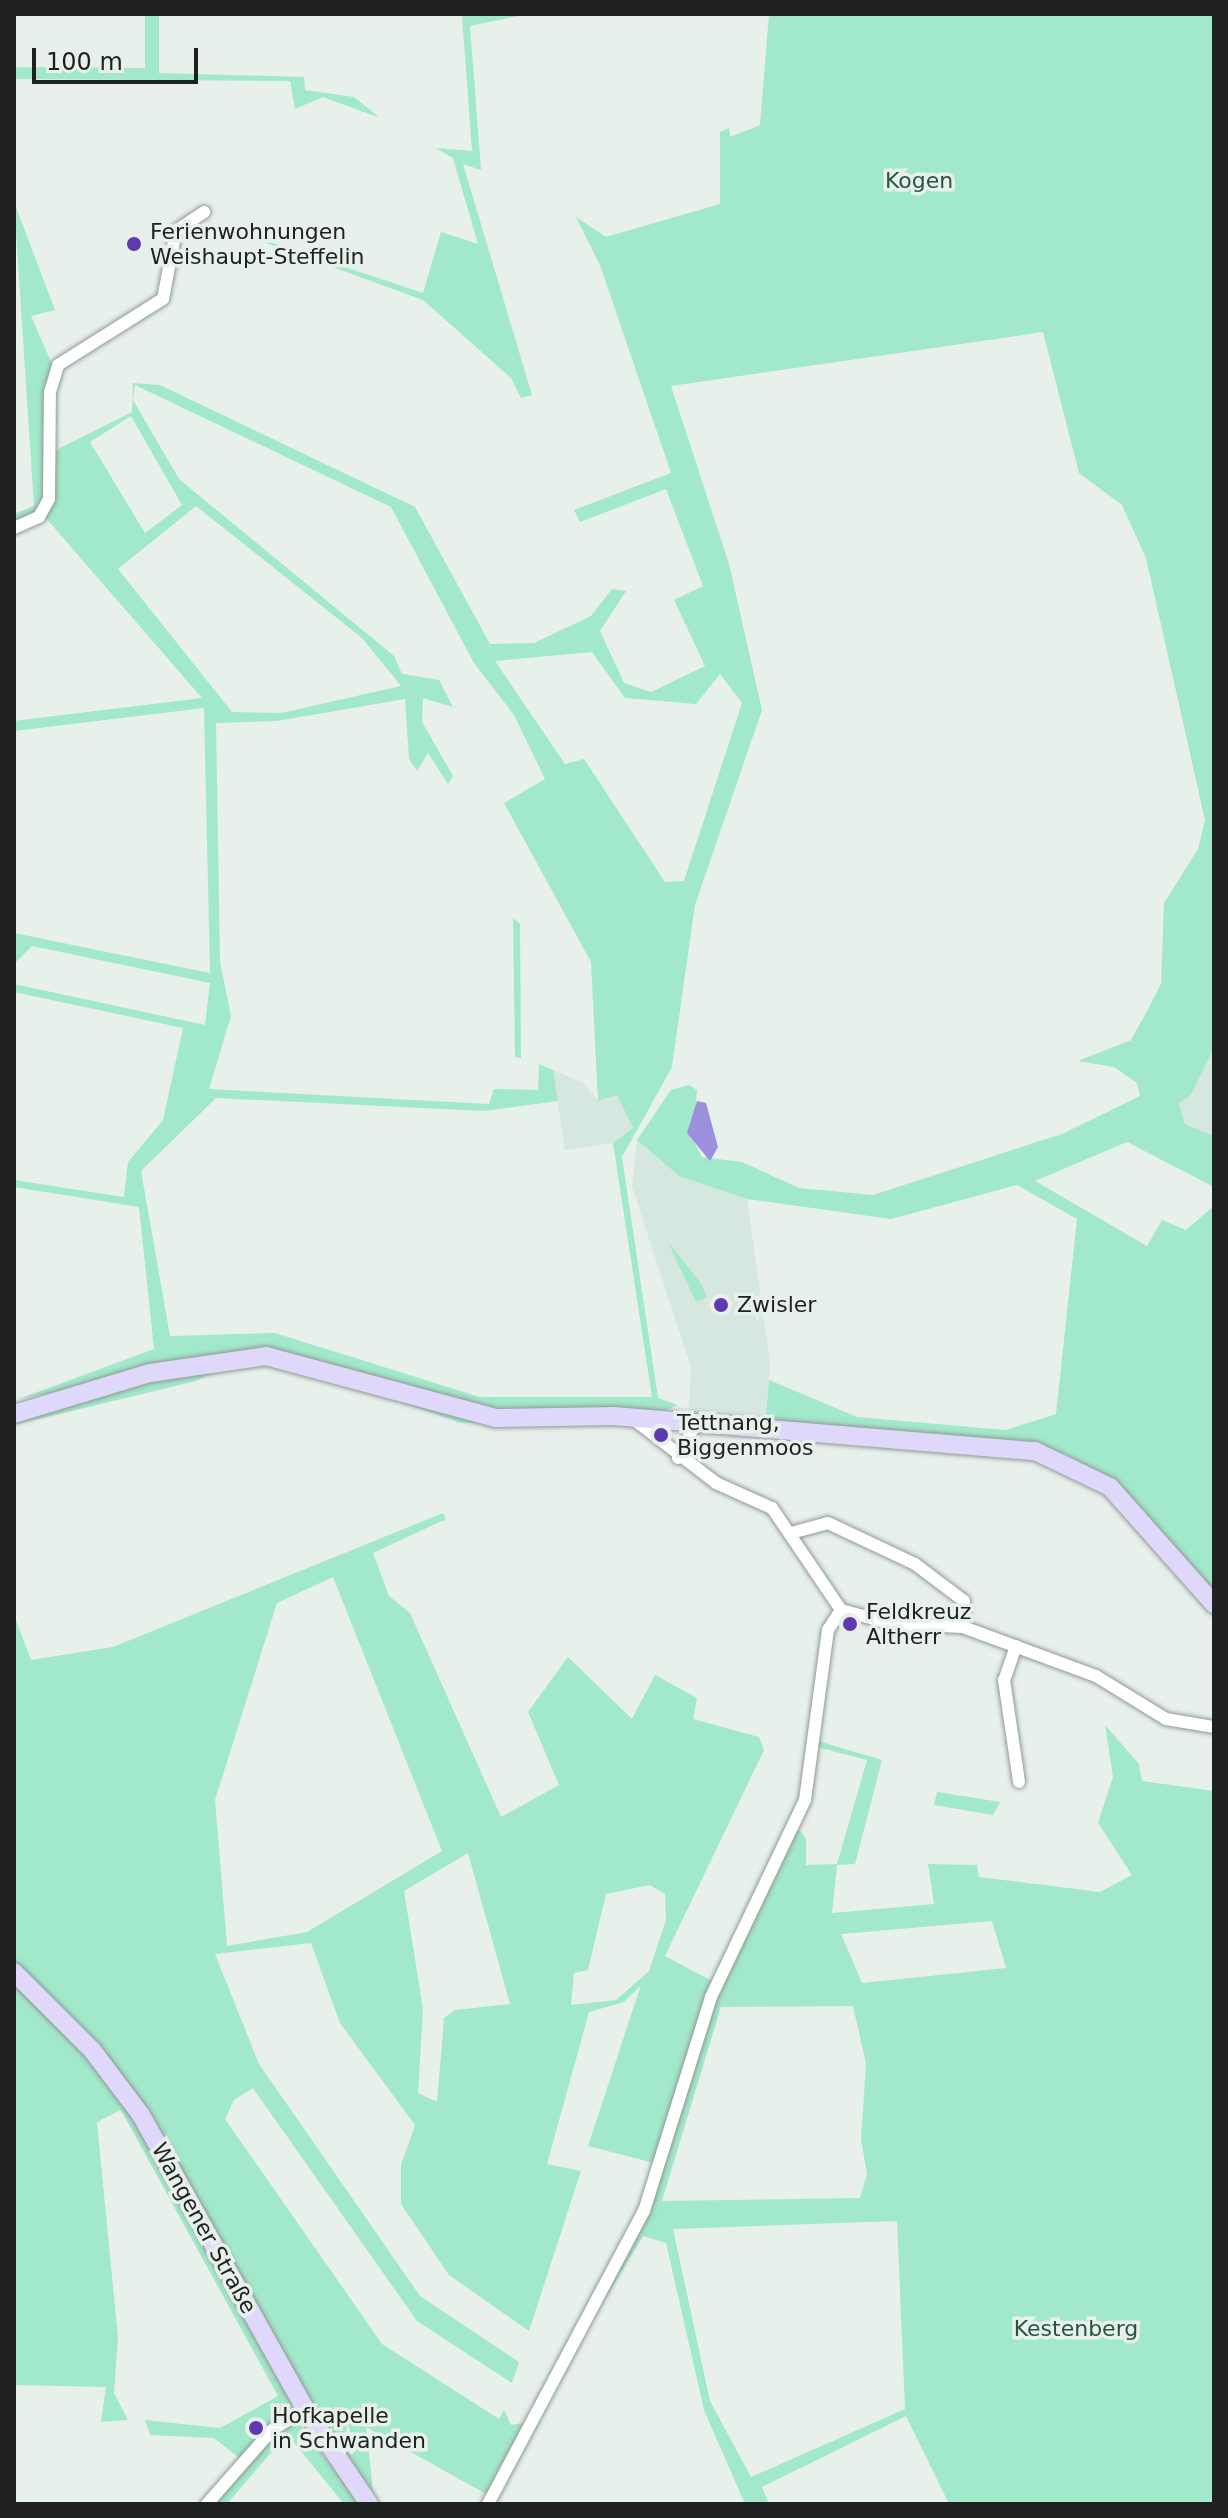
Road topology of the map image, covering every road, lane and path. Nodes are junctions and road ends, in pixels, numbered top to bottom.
1 (204, 212) dead end
2 (14, 528) edge
3 (14, 1414) edge
4 (632, 1418) junction
5 (696, 1423) junction
6 (678, 1458) junction
7 (791, 1533) junction
8 (1214, 1604) edge
9 (841, 1610) junction
10 (963, 1627) junction
11 (1016, 1646) junction
12 (1214, 1727) edge
13 (1019, 1782) dead end
14 (14, 1972) edge
15 (305, 2409) junction
16 (207, 2504) edge
17 (369, 2504) edge
18 (488, 2504) edge

1 - 2 street
3 - 4 main road
4 - 5 main road
4 - 6 street
5 - 6 street
5 - 8 main road
6 - 7 street
7 - 9 street
7 - 10 street
9 - 10 street
9 - 18 street
10 - 11 street
11 - 12 street
11 - 13 street
14 - 15 main road, Wangener Straße
15 - 16 street
15 - 17 main road, Wangener Straße

